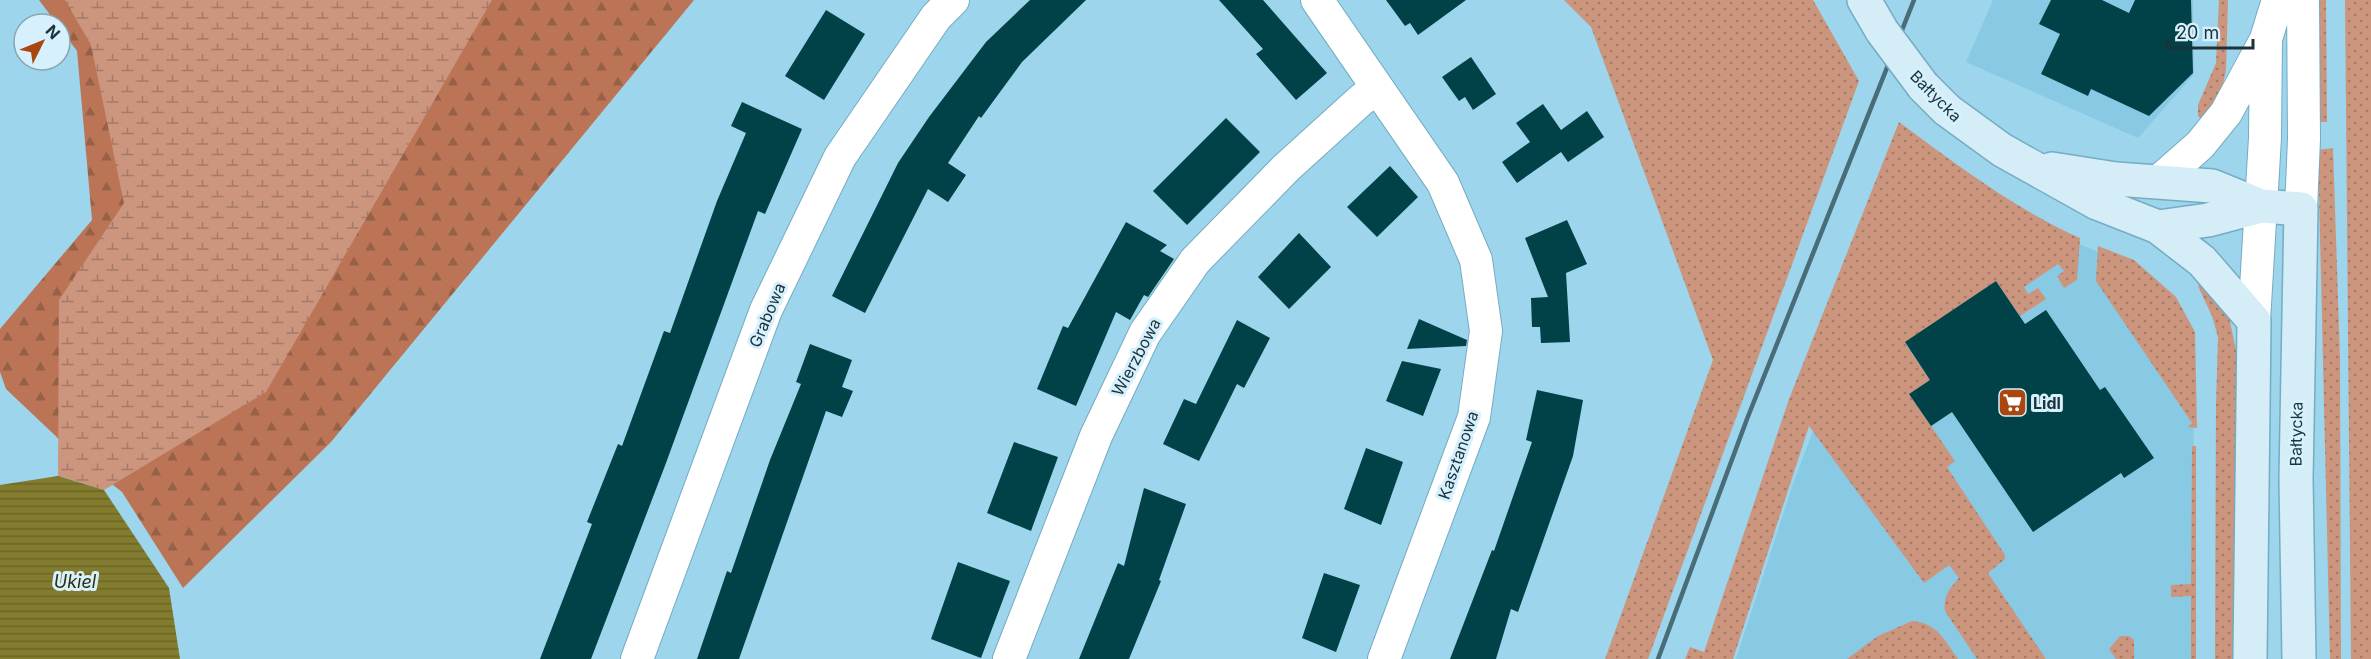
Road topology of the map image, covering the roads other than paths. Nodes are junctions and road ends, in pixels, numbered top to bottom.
1 (953, 0) edge
2 (1317, 0) edge
3 (1864, 0) edge
4 (2278, 0) edge
5 (2303, 0) edge
6 (2266, 39) junction
7 (1377, 88) junction
8 (2032, 166) junction
9 (2159, 181) junction
10 (2261, 206) junction
11 (2301, 209) junction
12 (2158, 227) junction
13 (2254, 321) junction
14 (637, 659) edge
15 (1009, 659) edge
16 (1384, 659) edge
17 (2250, 659) edge
18 (2300, 659) edge

1 - 14 street, Grabowa
2 - 7 street, Kasztanowa
3 - 8 main road, Bałtycka, bridge
4 - 6 street
5 - 11 street, Bałtycka
6 - 9 street
6 - 10 street
7 - 15 street, Wierzbowa
7 - 16 street, Kasztanowa
8 - 9 main road, Bałtycka
8 - 12 main road, Bałtycka
9 - 10 main road, Bałtycka
10 - 11 main road, Bałtycka
10 - 12 main road
10 - 13 street
11 - 18 main road, Bałtycka
12 - 13 main road, Bałtycka
13 - 17 main road

